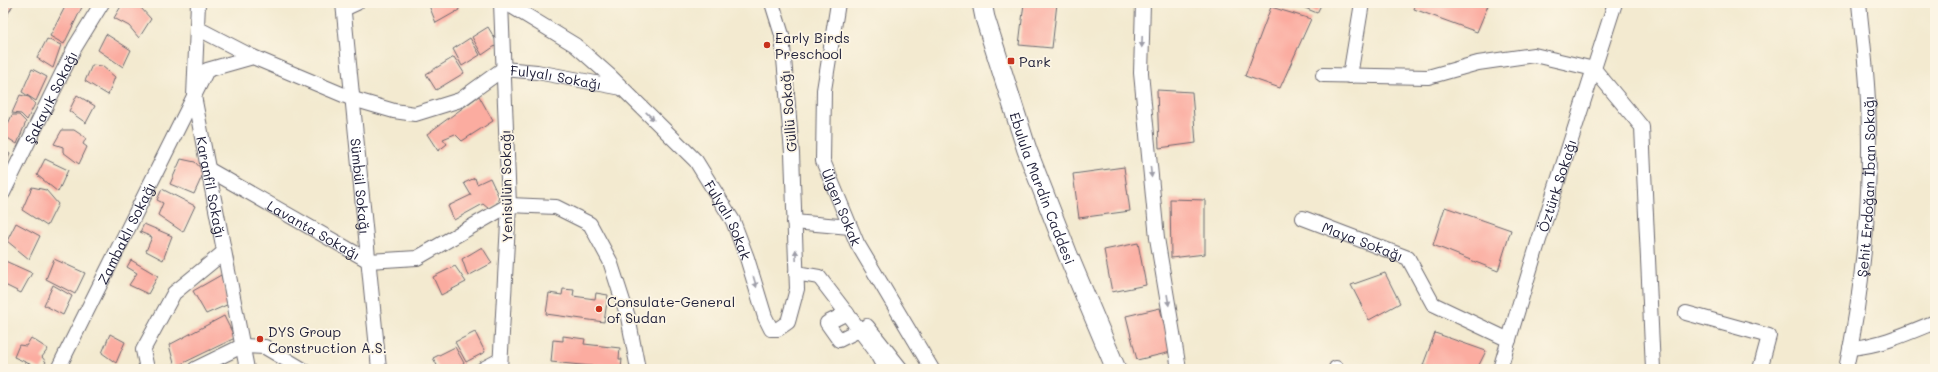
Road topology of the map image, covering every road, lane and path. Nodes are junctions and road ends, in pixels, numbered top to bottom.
1 (102, 3) edge
2 (198, 3) edge
3 (357, 3) edge
4 (500, 3) edge
5 (506, 3) edge
6 (772, 3) edge
7 (838, 3) edge
8 (982, 3) edge
9 (1143, 3) edge
10 (1362, 3) edge
11 (1615, 3) edge
12 (1859, 3) edge
13 (344, 6) edge
14 (197, 28) junction
15 (253, 57) junction
16 (1594, 68) junction
17 (503, 69) junction
18 (1323, 75) dead end
19 (1350, 76) junction
20 (622, 88) junction
21 (194, 96) junction
22 (353, 99) junction
23 (208, 169) junction
24 (3, 193) edge
25 (509, 205) junction
26 (1303, 218) dead end
27 (794, 222) junction
28 (850, 227) junction
29 (224, 252) junction
30 (369, 261) junction
31 (796, 273) junction
32 (797, 289) joint
33 (1686, 312) dead end
34 (847, 313) junction
35 (1935, 322) edge
36 (860, 330) junction
37 (1509, 340) junction
38 (242, 346) junction
39 (1850, 348) junction
40 (500, 365) edge
41 (58, 369) edge
42 (147, 369) edge
43 (195, 369) edge
44 (247, 369) edge
45 (302, 369) edge
46 (379, 369) edge
47 (483, 369) edge
48 (638, 369) edge
49 (885, 369) edge
50 (901, 369) edge
51 (932, 369) edge
52 (1116, 369) edge
53 (1179, 369) edge
54 (1500, 369) edge
55 (1653, 369) edge
56 (1760, 369) edge
57 (1846, 369) edge

1 - 24 street, Şakayık Sokağı
2 - 14 street, Karanfil Sokağı
3 - 13 street
4 - 17 street, Yenisülün Sokağı
5 - 20 street, Fulyalı Sokağı
6 - 27 street, Güllü Sokağı
7 - 28 street, Ülgen Sokak
8 - 52 street, Ebulula Mardin Caddesi
9 -> 53 street
10 - 19 street
11 - 16 street, Öztürk Sokağı
12 - 39 street, Şehit Erdoğan İban Sokağı
13 - 22 street, Sümbül Sokağı
14 - 15 street, Fulyalı Sokağı
14 - 21 street, Karanfil Sokağı
15 - 21 street
15 - 22 street, Fulyalı Sokağı
16 - 19 street
16 - 37 street, Öztürk Sokağı
16 - 55 street
17 - 20 street, Fulyalı Sokağı
17 - 22 street, Fulyalı Sokağı
17 - 25 street, Yenisülün Sokağı
18 - 19 street
20 -> 32 street, Fulyalı Sokak
21 - 23 street, Karanfil Sokağı
21 - 41 street, Zambaklı Sokağı
22 - 30 street, Sümbül Sokağı
23 - 29 street, Karanfil Sokağı
23 - 30 street, Lavanta Sokağı
25 - 30 street, Lavanta Sokağı
25 - 40 street, Yenisülün Sokağı
25 - 48 street
26 - 37 street, Maya Sokağı
27 - 28 street
31 -> 27 street, Güllü Sokağı
28 - 51 street, Ülgen Sokak
29 - 38 street, Karanfil Sokağı
29 - 42 street
30 - 46 street, Sümbül Sokağı
31 - 32 street, Güllü Sokağı
31 - 34 street
33 - 56 street
34 - 36 street
34 - 36 street
35 - 39 street
36 - 49 street
36 - 50 street
37 - 54 street, Öztürk Sokağı
38 - 43 street
38 - 44 street, Karanfil Sokağı
38 - 45 street
39 - 57 street, Şehit Erdoğan İban Sokağı
40 - 47 street

